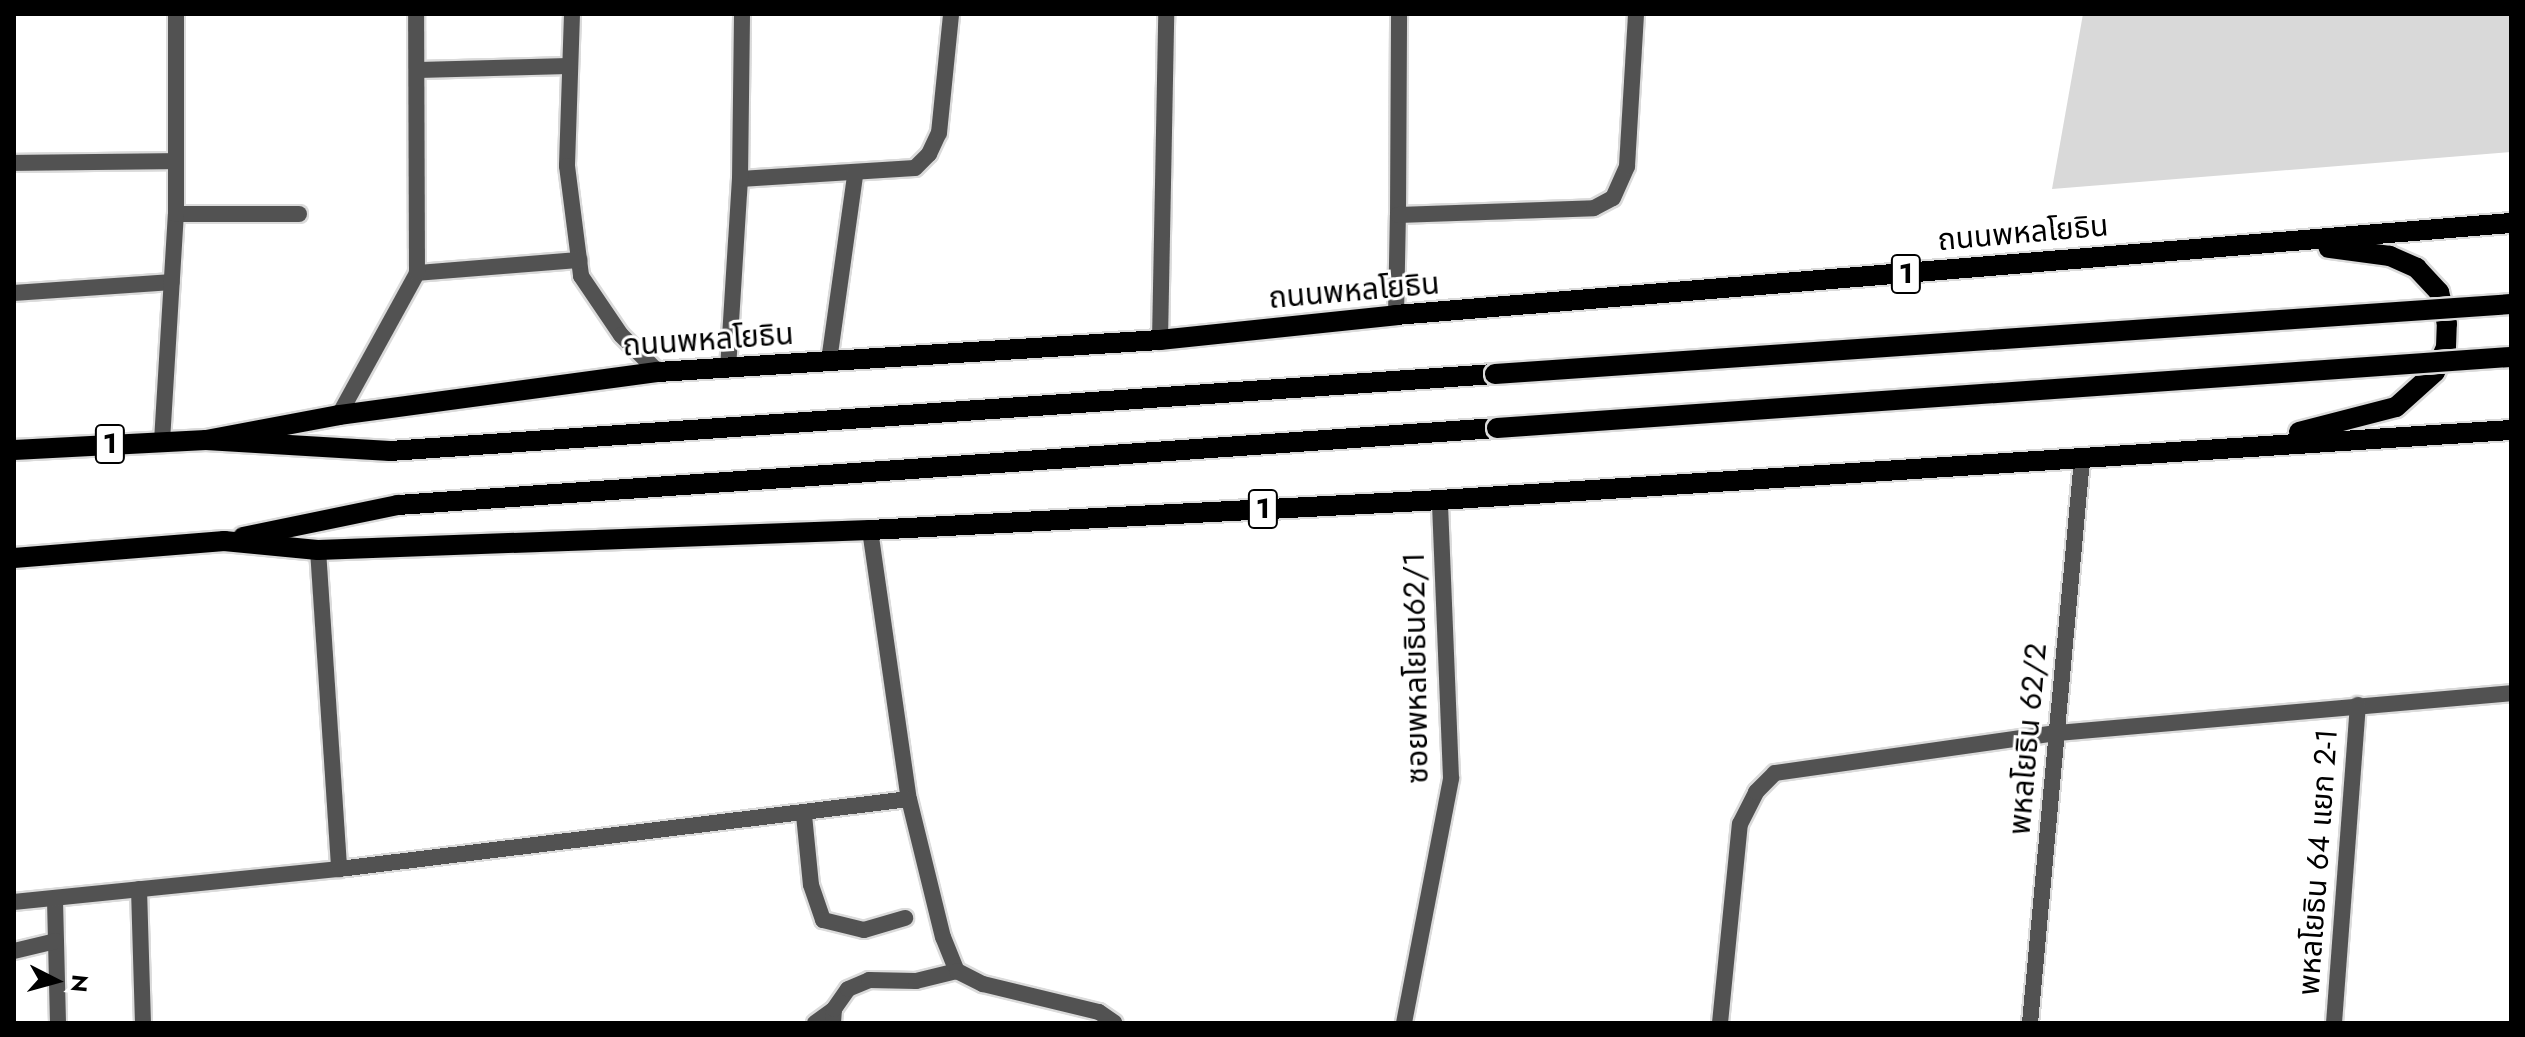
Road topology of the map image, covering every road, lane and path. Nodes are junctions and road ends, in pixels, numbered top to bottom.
1 (176, 14) edge
2 (416, 14) edge
3 (572, 14) edge
4 (742, 14) edge
5 (951, 14) edge
6 (1166, 14) edge
7 (1399, 14) edge
8 (1636, 14) edge
9 (570, 66) junction
10 (417, 70) junction
11 (176, 161) junction
12 (14, 163) edge
13 (855, 175) junction
14 (740, 179) junction
15 (176, 214) junction
16 (299, 214) dead end
17 (1398, 215) junction
18 (2511, 223) edge
19 (2209, 246) junction
20 (579, 260) junction
21 (417, 273) junction
22 (172, 282) junction
23 (14, 293) edge
24 (2511, 304) edge
25 (1396, 315) junction
26 (1160, 340) junction
27 (2511, 357) edge
28 (829, 361) junction
29 (728, 369) junction
30 (658, 372) junction
31 (339, 415) junction
32 (2511, 430) edge
33 (206, 440) junction
34 (162, 441) junction
35 (2228, 446) junction
36 (14, 450) edge
37 (2082, 459) junction
38 (1440, 500) junction
39 (870, 530) junction
40 (224, 541) junction
41 (318, 550) junction
42 (14, 558) edge
43 (2511, 693) edge
44 (2358, 705) junction
45 (2057, 733) junction
46 (909, 799) junction
47 (804, 815) junction
48 (339, 869) junction
49 (139, 889) junction
50 (55, 900) junction
51 (14, 902) edge
52 (905, 918) dead end
53 (56, 941) junction
54 (14, 951) edge
55 (957, 971) junction
56 (834, 1016) edge
57 (1094, 1018) edge
58 (58, 1023) edge
59 (143, 1023) edge
60 (815, 1023) edge
61 (1115, 1023) edge
62 (1404, 1023) edge
63 (1720, 1023) edge
64 (2030, 1023) edge
65 (2334, 1023) edge

1 - 11 street
2 - 10 street
3 - 9 street
4 - 14 street
5 - 13 street
6 - 26 street
7 - 17 street
8 - 17 street
9 - 10 street
9 - 20 street
10 - 21 street
11 - 12 street
11 - 15 street
13 - 14 street
13 - 28 street
14 - 29 street
15 - 16 street
15 - 22 street
17 - 25 street
18 - 19 main road, ถนนพหลโยธิน / 1
19 - 25 main road, ถนนพหลโยธิน / 1
19 - 35 main road
20 - 21 street
20 - 30 street
21 - 31 street
22 - 23 street
22 - 34 street
24 - 33 main road, ถนนพหลโยธิน, bridge
25 - 26 main road, ถนนพหลโยธิน / 1
26 - 28 main road, ถนนพหลโยธิน / 1
27 - 40 main road, bridge
28 - 29 main road, ถนนพหลโยธิน / 1
29 - 30 main road, ถนนพหลโยธิน / 1
30 - 31 main road, ถนนพหลโยธิน / 1
31 - 33 main road, ถนนพหลโยธิน / 1
32 - 35 main road, 1
33 - 34 main road, ถนนพหลโยธิน / 1
34 - 36 main road, ถนนพหลโยธิน / 1
35 - 37 main road, 1
37 - 38 main road, 1
37 - 45 street, พหลโยธิน 62/2
38 - 39 main road, 1
38 - 62 street, ซอยพหลโยธิน62/1
39 - 41 main road, 1
39 - 46 street
40 - 41 main road, 1
40 - 42 main road, 1
41 - 48 street
43 - 44 street
44 - 45 street
44 - 65 street, พหลโยธิน 64 แยก 2-1
45 - 63 street
45 - 64 street, พหลโยธิน 62/2
46 - 47 street
46 - 55 street
47 - 48 street
47 - 52 street
48 - 49 street
49 - 50 street
49 - 59 street
50 - 51 street
50 - 53 street
53 - 54 street
53 - 58 street
55 - 56 street
55 - 57 street
56 - 60 street
57 - 61 street

